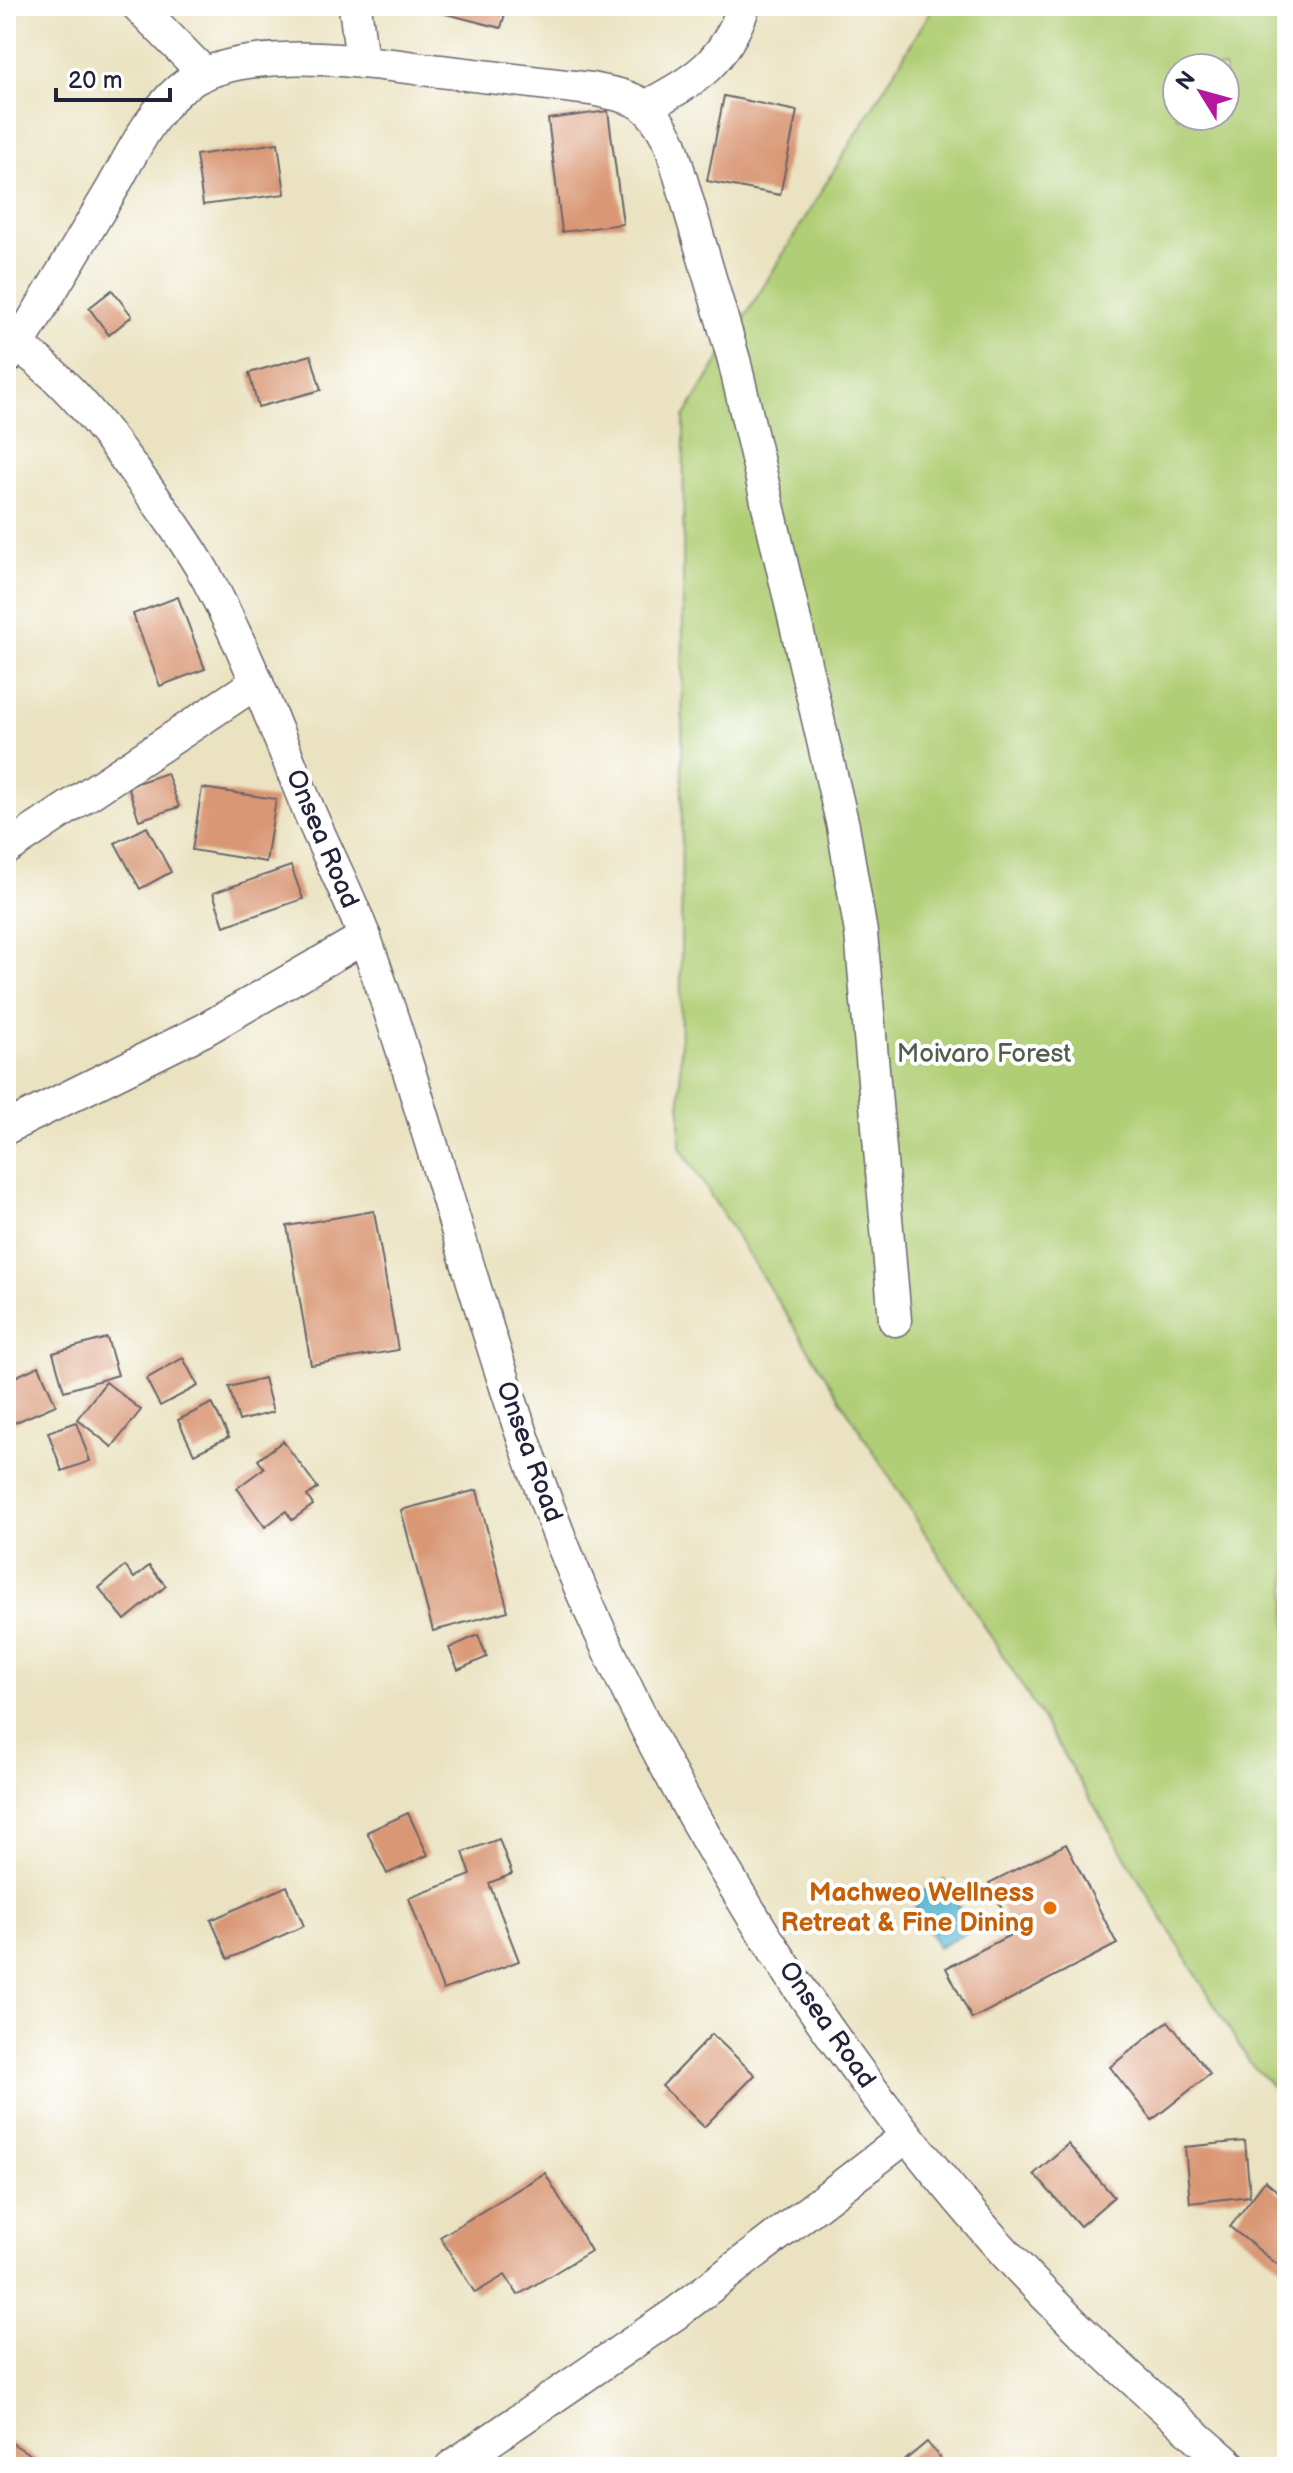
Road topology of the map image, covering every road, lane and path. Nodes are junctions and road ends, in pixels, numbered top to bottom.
1 (138, 6) edge
2 (355, 6) edge
3 (744, 6) edge
4 (362, 62) junction
5 (204, 73) junction
6 (647, 106) junction
7 (10, 347) edge
8 (257, 682) junction
9 (6, 849) edge
10 (365, 937) junction
11 (6, 1128) edge
12 (895, 1320) dead end
13 (907, 2136) junction
14 (451, 2467) edge
15 (1232, 2467) edge

1 - 5 street
2 - 4 street
3 - 6 street
4 - 5 street
4 - 6 street
5 - 7 street
6 - 12 street
7 - 8 street, Onsea Road
8 - 9 street
8 - 10 street, Onsea Road
10 - 11 street
10 - 13 street, Onsea Road
13 - 14 street
13 - 15 street, Onsea Road

